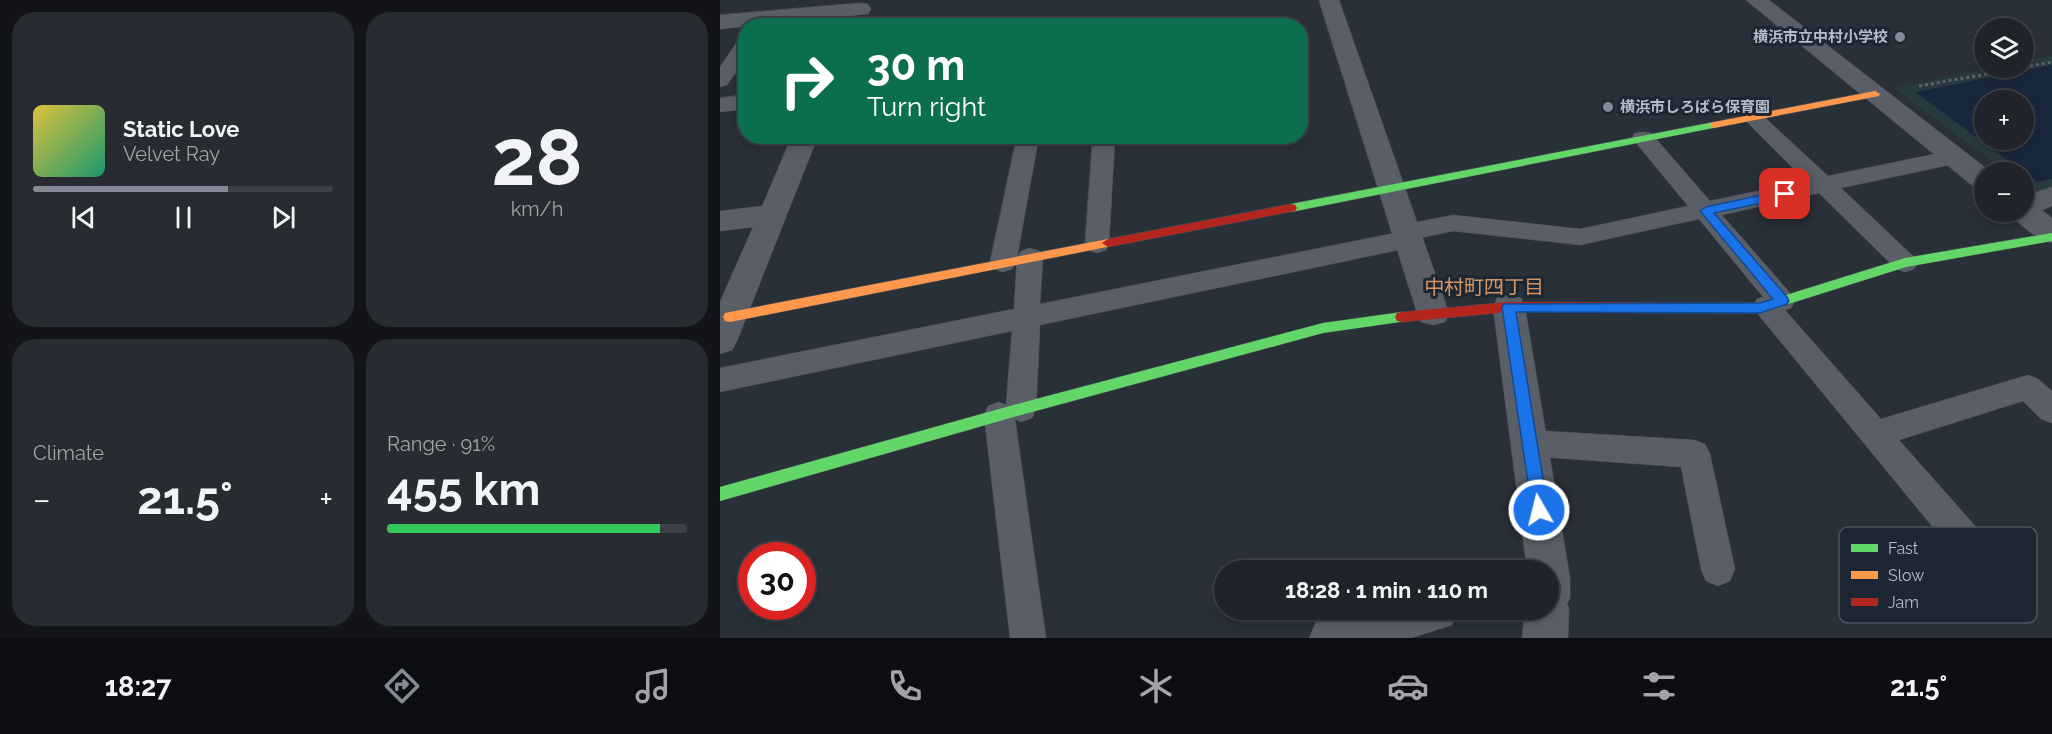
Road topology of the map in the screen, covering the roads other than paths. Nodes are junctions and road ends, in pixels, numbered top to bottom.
1 (1329, 0) edge
2 (1756, 0) edge
3 (859, 11) edge
4 (796, 18) edge
5 (720, 22) edge
6 (738, 22) edge
7 (738, 55) edge
8 (720, 81) edge
9 (1875, 94) junction
10 (738, 103) edge
11 (720, 105) edge
12 (1753, 117) junction
13 (1643, 138) junction
14 (802, 144) edge
15 (1027, 144) edge
16 (1103, 144) edge
17 (1954, 157) junction
18 (1974, 173) edge
19 (1391, 186) junction
20 (1825, 186) junction
21 (2052, 196) edge
22 (2034, 202) edge
23 (1706, 211) junction
24 (773, 213) junction
25 (2034, 220) edge
26 (720, 221) edge
27 (2052, 235) edge
28 (1407, 236) junction
29 (1097, 244) junction
30 (1016, 260) junction
31 (1905, 263) junction
32 (1774, 303) junction
33 (1509, 307) junction
34 (1433, 313) junction
35 (1026, 319) junction
36 (725, 329) edge
37 (720, 380) edge
38 (2052, 410) edge
39 (1010, 412) junction
40 (1875, 434) junction
41 (1529, 443) junction
42 (720, 494) edge
43 (1954, 527) edge
44 (1544, 560) edge
45 (1719, 569) dead end
46 (1397, 620) edge
47 (1546, 620) edge
48 (1028, 638) edge
49 (1332, 638) edge
50 (1545, 638) edge

1 - 19 street
2 - 9 street
3 - 4 street
5 - 6 street
7 - 8 lane
9 - 12 street
9 - 17 street
10 - 11 street
12 - 13 street
12 - 20 lane
13 - 19 street
13 - 23 lane
14 - 24 street
15 - 30 lane
16 - 29 lane
17 - 18 street
17 - 20 lane
19 - 28 street
19 - 29 street
20 - 23 lane
20 - 31 lane
21 - 22 street
23 - 28 lane
23 - 32 lane
24 - 26 street
24 - 36 street
25 - 27 street
27 - 31 street
28 - 34 street
28 - 35 lane
29 - 30 street
30 - 35 lane
30 - 36 street
31 - 32 street
32 - 33 street
32 - 40 lane
33 - 34 street
33 - 41 street
34 - 39 street
35 - 37 lane
35 - 39 lane
38 - 40 lane
39 - 42 street
39 - 48 lane
40 - 43 lane
41 - 44 street
41 - 45 lane
46 - 49 street
47 - 50 street

